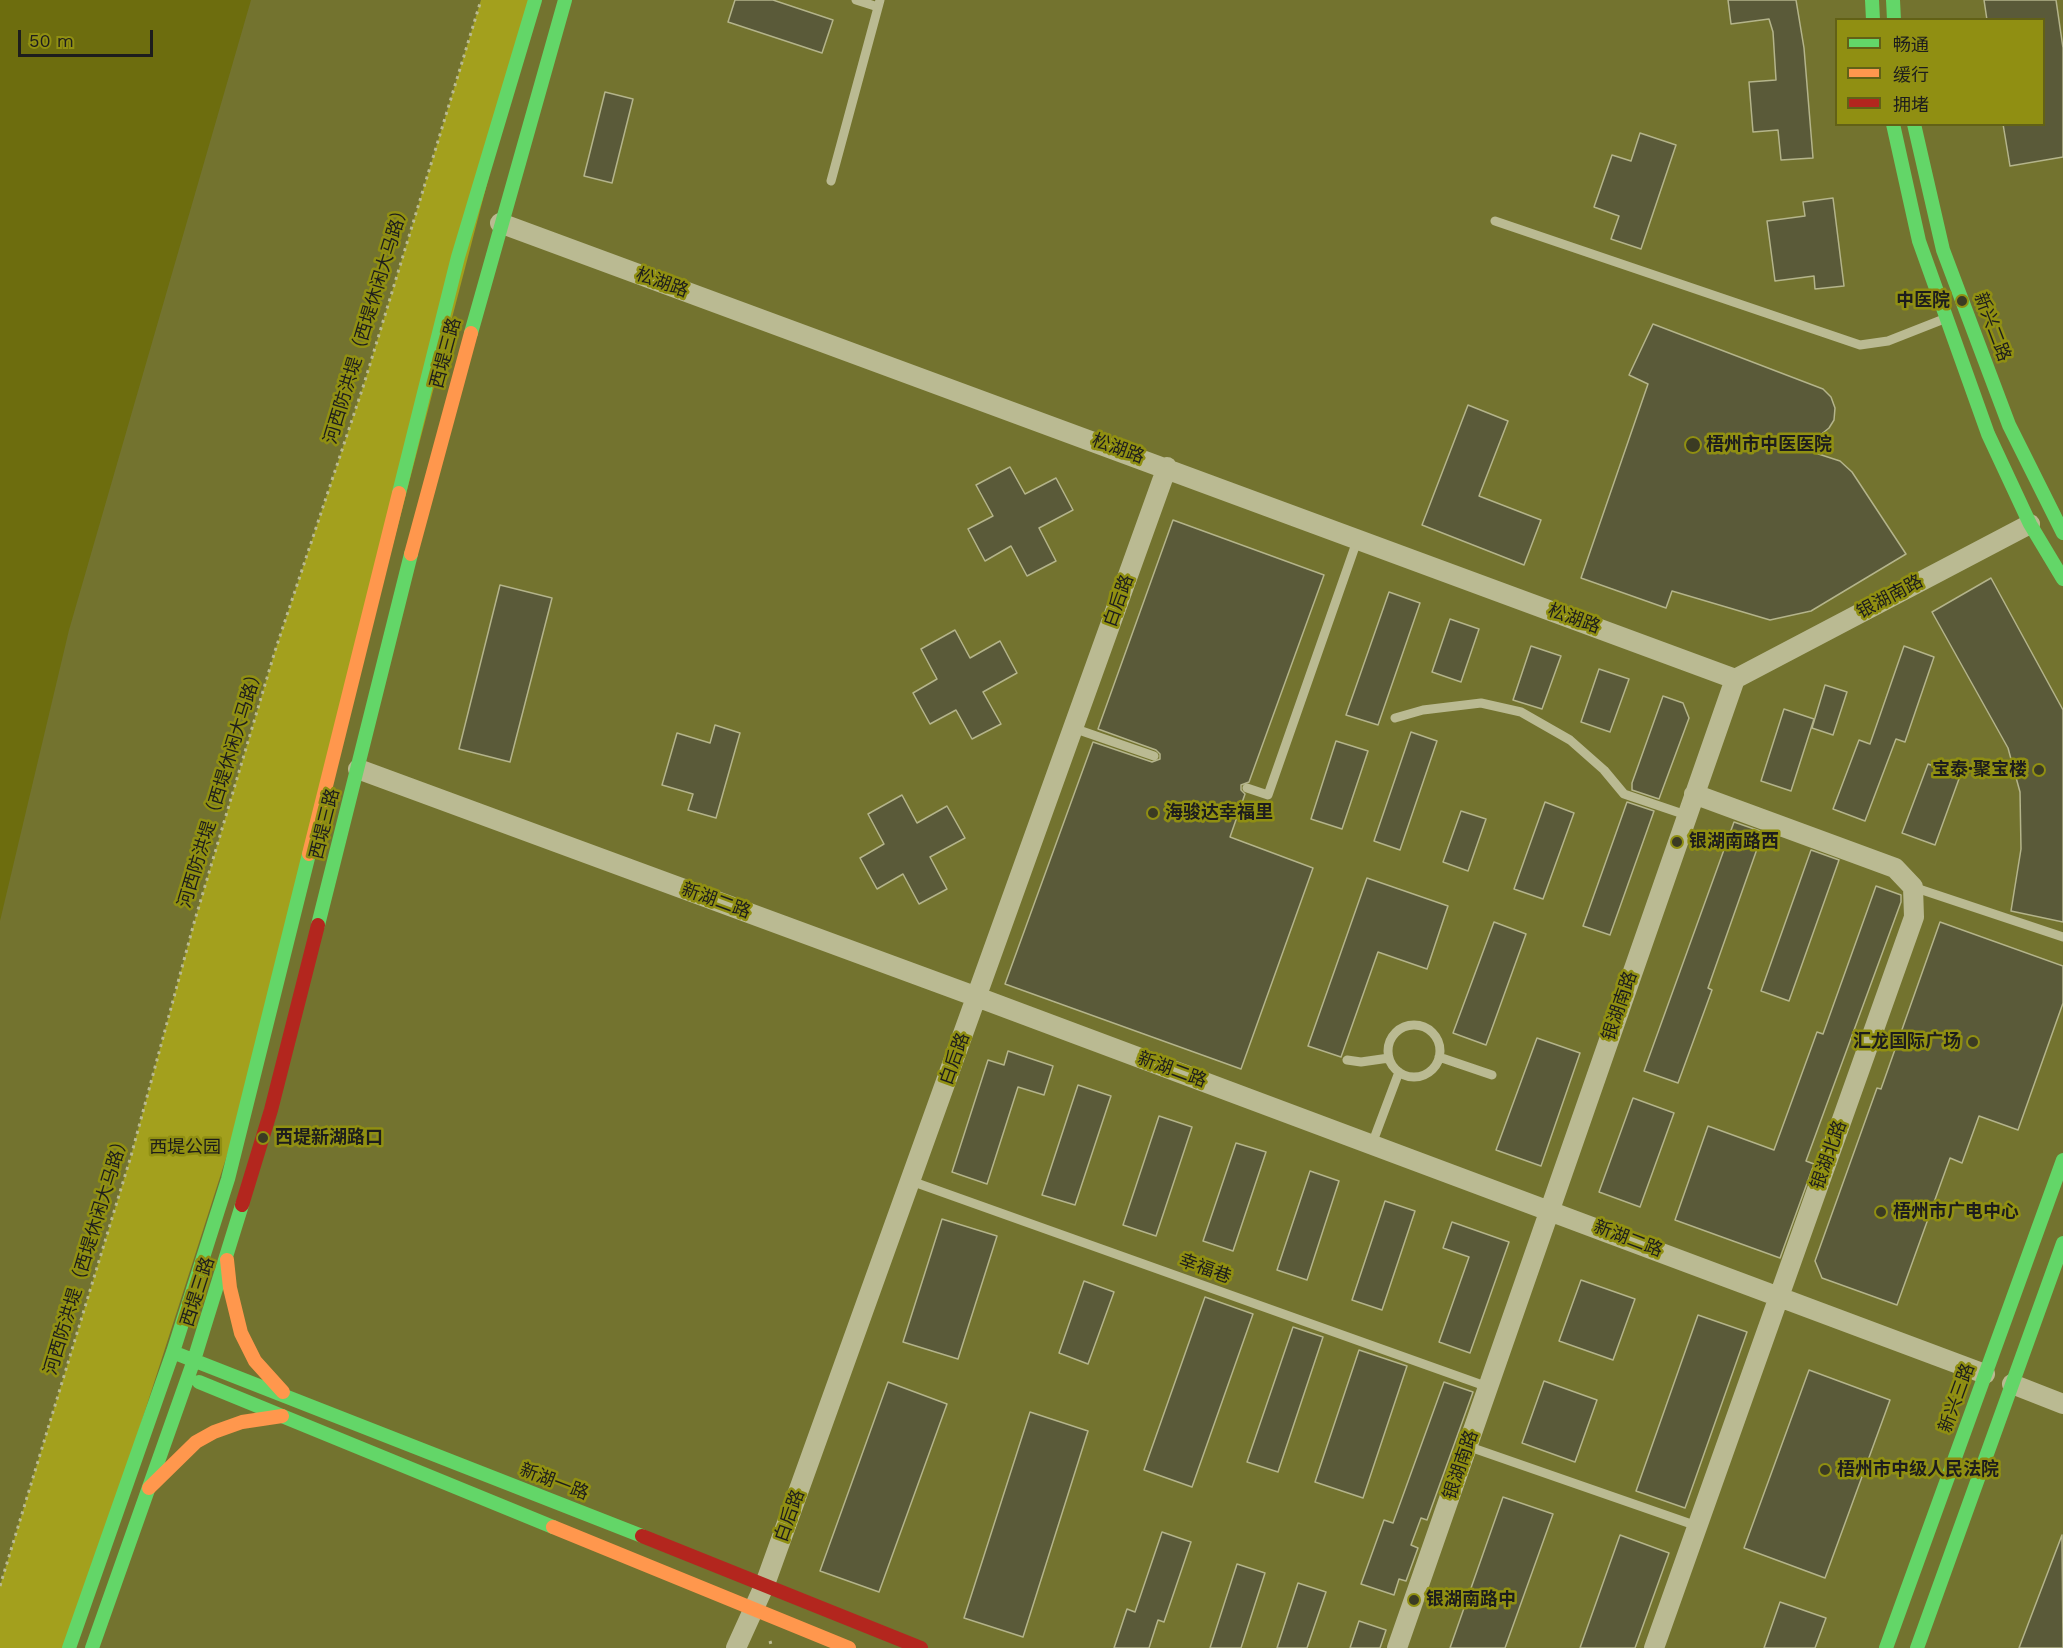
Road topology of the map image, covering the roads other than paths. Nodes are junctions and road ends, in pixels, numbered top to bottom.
1 (535, 0) edge
2 (565, 0) edge
3 (856, 0) edge
4 (1872, 0) edge
5 (1893, 0) edge
6 (879, 4) edge
7 (1873, 18) edge
8 (1894, 18) edge
9 (1893, 126) edge
10 (1914, 126) edge
11 (831, 181) dead end
12 (1495, 221) dead end
13 (500, 224) junction
14 (1946, 318) junction
15 (1167, 467) junction
16 (2042, 494) junction
17 (2063, 514) edge
18 (2030, 524) junction
19 (2063, 533) edge
20 (1358, 538) junction
21 (2063, 579) edge
22 (1735, 679) junction
23 (1395, 718) dead end
24 (1073, 728) junction
25 (1154, 756) dead end
26 (358, 769) junction
27 (1247, 788) dead end
28 (1694, 794) junction
29 (1686, 815) junction
30 (1913, 887) junction
31 (2063, 937) edge
32 (977, 997) junction
33 (1439, 1057) junction
34 (1389, 1058) junction
35 (1347, 1060) dead end
36 (1399, 1072) junction
37 (1492, 1075) dead end
38 (1372, 1144) junction
39 (2063, 1160) edge
40 (911, 1181) junction
41 (1549, 1210) junction
42 (2063, 1243) edge
43 (227, 1260) junction
44 (1778, 1296) junction
45 (173, 1352) junction
46 (194, 1360) junction
47 (167, 1370) junction
48 (1985, 1374) junction
49 (189, 1378) junction
50 (2012, 1384) junction
51 (1488, 1387) junction
52 (288, 1397) junction
53 (2063, 1404) edge
54 (282, 1416) junction
55 (1467, 1446) junction
56 (148, 1489) junction
57 (1697, 1526) junction
58 (765, 1584) junction
59 (753, 1609) junction
60 (69, 1648) edge
61 (92, 1648) edge
62 (736, 1648) edge
63 (849, 1648) edge
64 (921, 1648) edge
65 (1397, 1648) edge
66 (1654, 1648) edge
67 (1886, 1648) edge
68 (1917, 1648) edge

1 - 45 main road, 西堤三路
2 - 13 main road, 西堤三路
3 - 6 lane
4 - 7 main road
5 - 8 main road
6 - 11 lane
9 - 14 main road
10 - 16 main road, 新兴二路
12 - 14 lane
13 - 15 street, 松湖路
13 - 26 main road, 西堤三路
14 - 18 main road
15 - 20 street, 松湖路
15 - 24 street, 白后路
16 - 17 main road
16 - 19 main road, 新兴二路
18 - 21 main road
18 - 22 street, 银湖南路
20 - 22 street, 松湖路
20 - 27 lane
22 - 28 street, 银湖南路
23 - 29 lane
24 - 25 lane
24 - 32 street, 白后路
26 - 32 street, 新湖二路
26 - 43 main road, 西堤三路
28 - 29 street, 银湖南路
28 - 30 street
29 - 41 street, 银湖南路
30 - 31 lane
30 - 44 street, 银湖北路
32 - 38 street, 新湖二路
32 - 40 street, 白后路
33 - 34 lane
33 - 36 lane
33 - 37 lane
34 - 35 lane
34 - 36 lane
36 - 38 lane
38 - 41 street, 新湖二路
39 - 48 main road, 新兴三路
40 - 51 lane, 幸福巷
40 - 58 street, 白后路
41 - 44 street, 新湖二路
41 - 51 street, 银湖南路
42 - 50 main road
43 - 46 main road, 西堤三路
43 - 52 main road
44 - 48 street, 新湖二路
44 - 57 street, 银湖北路
45 - 46 main road, 新湖一路
45 - 47 main road, 西堤三路
46 - 49 main road, 西堤三路
46 - 52 main road, 新湖一路
47 - 49 main road
47 - 60 main road, 西堤三路
48 - 67 main road, 新兴三路
49 - 54 main road
49 - 56 main road, 西堤三路
50 - 53 street
50 - 68 main road
51 - 55 street, 银湖南路
52 - 58 main road, 新湖一路
54 - 56 main road
54 - 59 main road
55 - 57 lane
55 - 65 street, 银湖南路
56 - 61 main road, 西堤三路
57 - 66 street, 银湖北路
58 - 59 street, 白后路
58 - 64 main road, 新湖一路
59 - 62 street, 白后路
59 - 63 main road

